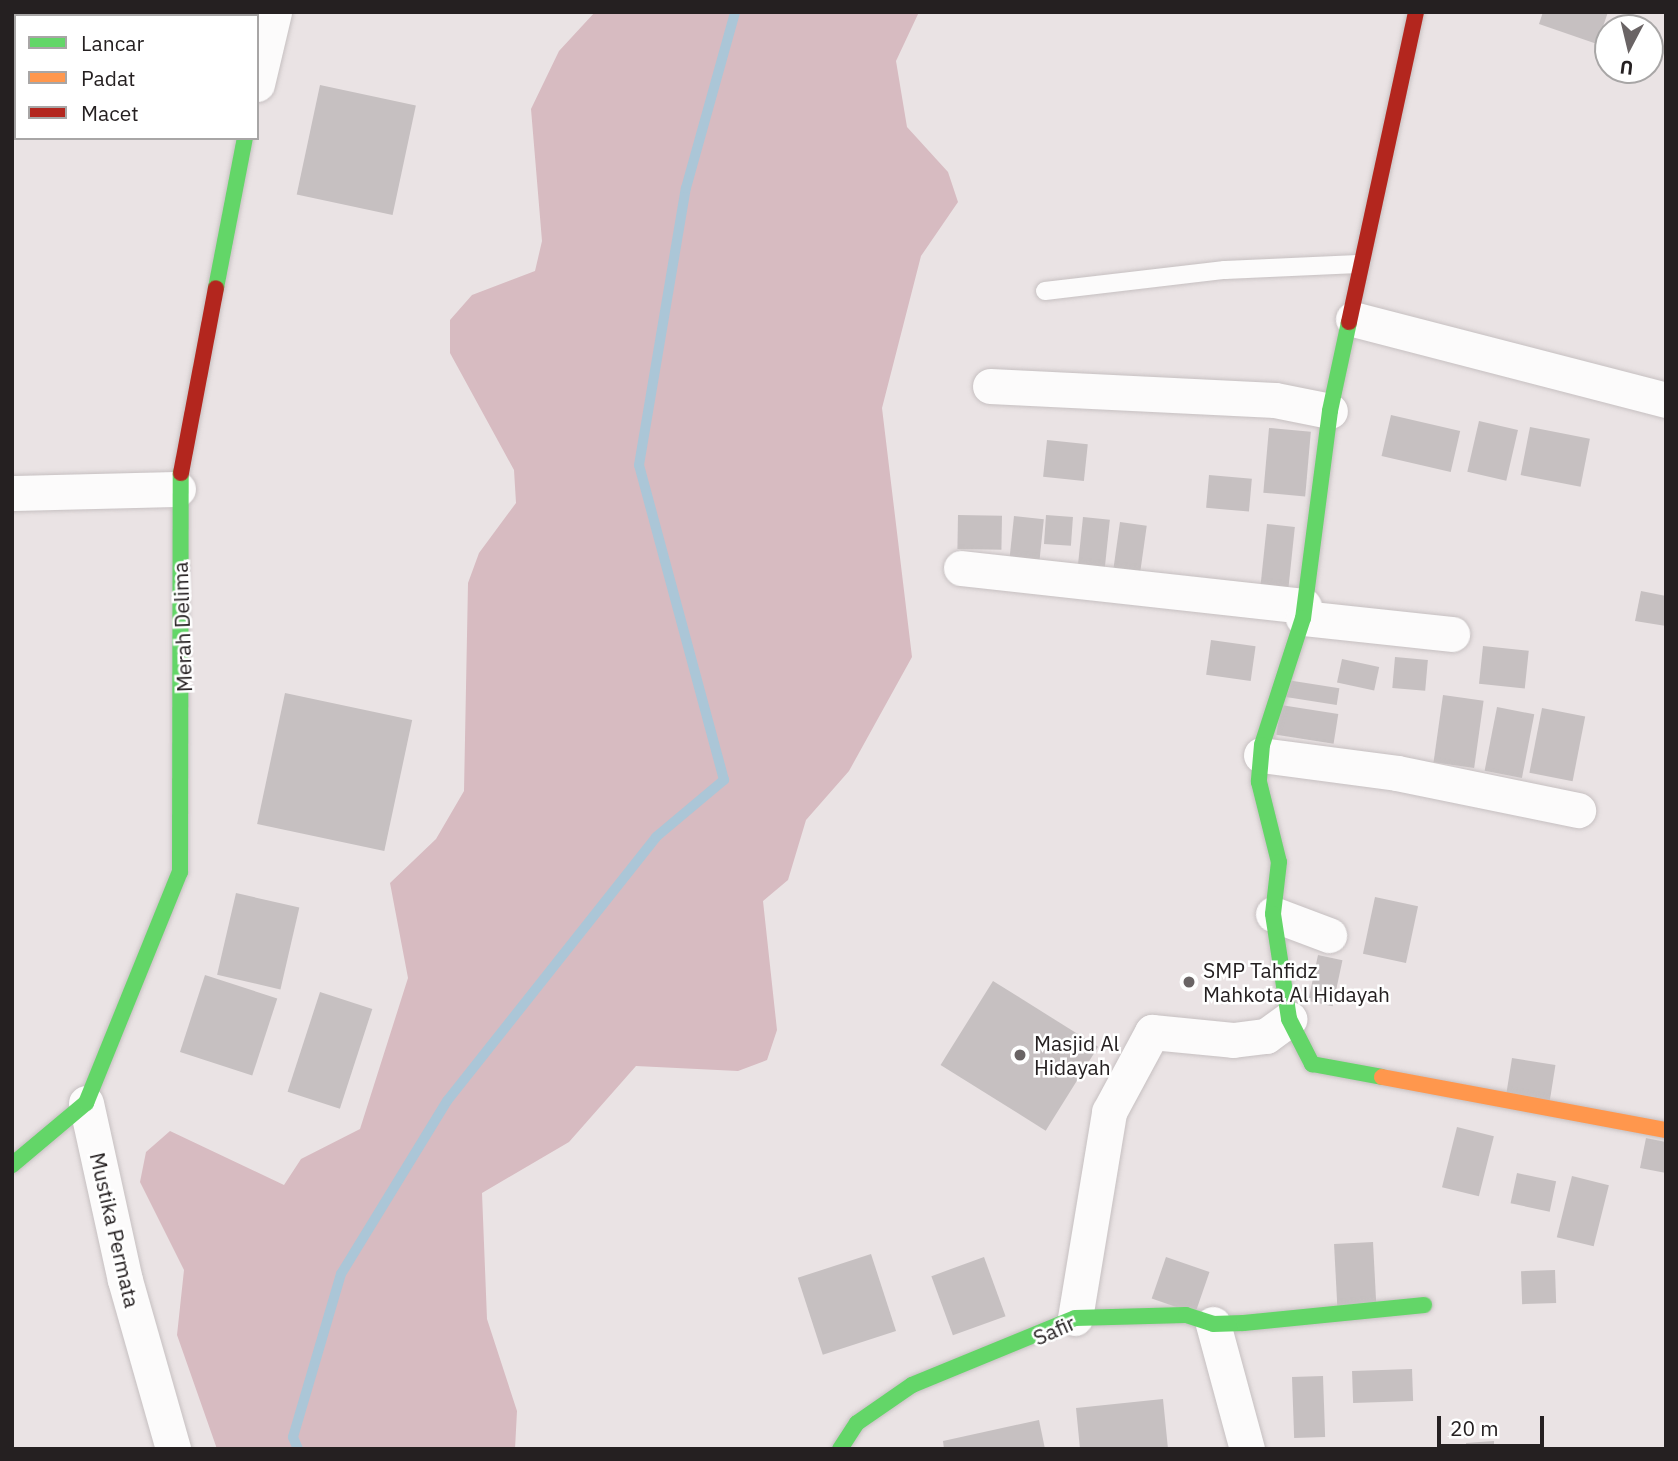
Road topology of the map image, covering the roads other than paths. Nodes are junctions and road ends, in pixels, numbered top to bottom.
1 (274, 12) edge
2 (1416, 12) edge
3 (259, 76) edge
4 (245, 140) edge
5 (1359, 264) junction
6 (1045, 290) dead end
7 (1353, 319) junction
8 (990, 386) dead end
9 (1666, 400) edge
10 (1330, 411) junction
11 (178, 489) junction
12 (12, 493) edge
13 (961, 568) dead end
14 (1304, 612) junction
15 (1452, 634) dead end
16 (1261, 755) junction
17 (1578, 810) dead end
18 (1273, 914) junction
19 (1329, 935) dead end
20 (1289, 1019) junction
21 (86, 1103) junction
22 (1666, 1130) edge
23 (12, 1165) edge
24 (1424, 1305) dead end
25 (1075, 1318) junction
26 (1213, 1324) junction
27 (173, 1449) edge
28 (840, 1449) edge
29 (1247, 1449) edge

1 - 3 street
2 - 5 street
4 - 11 street, Merah Delima
5 - 6 lane
5 - 7 street
7 - 9 street
7 - 10 street
8 - 10 street
10 - 14 street
11 - 12 street
11 - 21 street, Merah Delima
13 - 14 street
14 - 15 street
14 - 16 street
16 - 17 street
16 - 18 street
18 - 19 street
18 - 20 street
20 - 22 street
20 - 25 street
21 - 23 street
21 - 27 street, Mustika Permata
24 - 26 street, Safir
25 - 26 street, Safir
25 - 28 street, Safir
26 - 29 street

